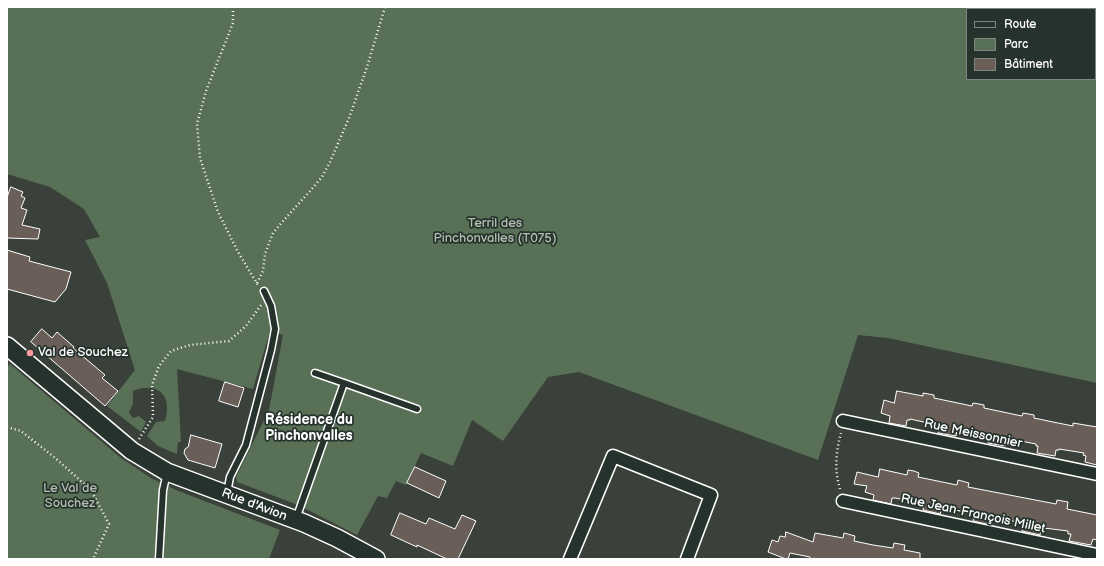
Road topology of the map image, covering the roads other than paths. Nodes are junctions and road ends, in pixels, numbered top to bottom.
1 (264, 291) road end
2 (7, 346) edge
3 (315, 373) dead end
4 (344, 383) junction
5 (417, 409) dead end
6 (843, 421) road end
7 (167, 472) junction
8 (1097, 474) edge
9 (227, 494) junction
10 (843, 501) road end
11 (296, 520) junction
12 (1097, 555) edge
13 (159, 559) edge
14 (376, 559) edge
15 (570, 559) edge
16 (687, 559) edge

1 - 9 lane
2 - 7 street, Rue d'Avion
3 - 4 lane
4 - 5 lane
4 - 11 lane
6 - 8 street, Rue Meissonnier
7 - 9 street, Rue d'Avion
7 - 13 lane
9 - 11 street, Rue d'Avion
10 - 12 street, Rue Jean-François Millet
11 - 14 street, Rue d'Avion
15 - 16 street

